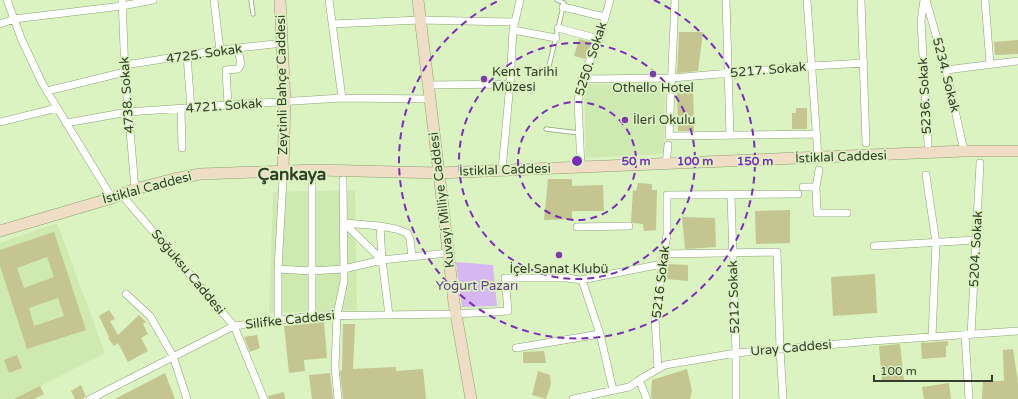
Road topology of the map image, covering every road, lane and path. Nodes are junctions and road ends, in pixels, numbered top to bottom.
1 (7, 0) edge
2 (152, 0) edge
3 (214, 0) edge
4 (251, 0) edge
5 (280, 0) edge
6 (329, 0) edge
7 (418, 0) edge
8 (520, 0) edge
9 (557, 0) edge
10 (610, 0) edge
11 (675, 0) edge
12 (726, 0) edge
13 (807, 0) edge
14 (861, 0) edge
15 (925, 0) edge
16 (985, 0) edge
17 (122, 3) edge
18 (562, 7) junction
19 (253, 14) dead end
20 (605, 17) junction
21 (14, 19) junction
22 (420, 20) junction
23 (514, 22) junction
24 (0, 24) edge
25 (332, 24) junction
26 (558, 28) junction
27 (513, 30) junction
28 (556, 38) junction
29 (599, 39) junction
30 (282, 43) junction
31 (238, 49) junction
32 (220, 50) junction
33 (187, 56) junction
34 (1018, 61) edge
35 (864, 63) junction
36 (990, 64) junction
37 (549, 66) dead end
38 (812, 66) junction
39 (125, 68) junction
40 (946, 70) junction
41 (728, 74) junction
42 (672, 78) junction
43 (582, 79) junction
44 (510, 84) junction
45 (429, 85) junction
46 (47, 91) junction
47 (342, 98) junction
48 (430, 99) junction
49 (285, 102) junction
50 (228, 105) junction
51 (57, 108) junction
52 (191, 108) junction
53 (181, 109) junction
54 (128, 112) junction
55 (0, 122) edge
56 (66, 123) junction
57 (546, 129) dead end
58 (578, 133) junction
59 (817, 134) junction
60 (730, 135) junction
61 (866, 143) dead end
62 (928, 144) dead end
63 (668, 145) dead end
64 (182, 148) dead end
65 (964, 151) junction
66 (1018, 151) edge
67 (818, 157) junction
68 (980, 163) dead end
69 (666, 164) junction
70 (581, 167) junction
71 (502, 170) junction
72 (819, 170) dead end
73 (439, 173) junction
74 (283, 174) junction
75 (926, 175) dead end
76 (312, 179) dead end
77 (343, 180) dead end
78 (803, 187) dead end
79 (816, 187) junction
80 (135, 189) junction
81 (798, 194) dead end
82 (731, 195) junction
83 (117, 196) junction
84 (846, 213) dead end
85 (344, 223) junction
86 (380, 226) junction
87 (629, 226) dead end
88 (577, 227) dead end
89 (0, 231) edge
90 (976, 240) junction
91 (936, 243) junction
92 (874, 246) dead end
93 (448, 253) junction
94 (733, 253) junction
95 (664, 254) junction
96 (412, 257) junction
97 (382, 260) junction
98 (662, 264) junction
99 (278, 269) junction
100 (344, 269) junction
101 (311, 271) junction
102 (582, 280) junction
103 (126, 294) dead end
104 (456, 314) junction
105 (337, 315) junction
106 (389, 315) junction
107 (312, 316) junction
108 (278, 320) junction
109 (234, 326) junction
110 (1018, 331) edge
111 (600, 334) junction
112 (968, 335) junction
113 (932, 338) junction
114 (516, 348) dead end
115 (780, 349) junction
116 (736, 353) junction
117 (172, 356) junction
118 (658, 369) junction
119 (639, 380) junction
120 (613, 390) junction
121 (90, 399) edge
122 (187, 399) edge
123 (264, 399) edge
124 (338, 399) edge
125 (472, 399) edge
126 (572, 399) edge
127 (647, 399) edge
128 (736, 399) edge
129 (783, 399) edge
130 (969, 399) edge

1 - 21 street, Soğuksu Caddesi
2 - 17 street
3 - 32 street
4 - 19 lane
5 - 30 main road, Zeytinli Bahçe Caddesi
6 - 25 street
7 - 22 main road, Kuvayi Milliye Caddesi
8 - 23 street
9 - 18 lane
10 - 20 street, 5250. Sokak
11 - 42 street
12 - 41 street
13 - 38 street
14 - 35 street
15 - 40 street, 5234. Sokak
15 - 62 street, 5236. Sokak
16 - 36 street
17 - 21 street
17 - 39 street, 4738. Sokak
18 - 20 street
18 - 26 lane
20 - 29 street, 5250. Sokak
21 - 24 street
21 - 46 street, Soğuksu Caddesi
22 - 23 street
22 - 25 street
22 - 45 main road, Kuvayi Milliye Caddesi
23 - 27 street
25 - 47 street
26 - 28 lane
26 - 29 street
27 - 28 street
27 - 44 street
28 - 37 lane
29 - 43 street, 5250. Sokak
30 - 31 street, 4725. Sokak
30 - 49 main road, Zeytinli Bahçe Caddesi
31 - 32 street, 4725. Sokak
31 - 50 street
32 - 33 street, 4725. Sokak
33 - 39 street, 4725. Sokak
33 - 52 street
34 - 36 street
35 - 38 street, 5217. Sokak
35 - 61 street
36 - 40 street
38 - 41 street, 5217. Sokak
38 - 59 street
39 - 46 street, 4725. Sokak
39 - 54 street, 4738. Sokak
40 - 65 street, 5234. Sokak
41 - 42 street, 5217. Sokak
41 - 60 street
42 - 43 street, 5217. Sokak
42 - 60 street
43 - 58 street, 5250. Sokak
44 - 45 street
44 - 71 street
45 - 48 main road, Kuvayi Milliye Caddesi
46 - 51 street, Soğuksu Caddesi
47 - 48 street, 4721. Sokak
47 - 49 street, 4721. Sokak
48 - 73 main road, Kuvayi Milliye Caddesi
49 - 50 street, 4721. Sokak
49 - 74 main road, Zeytinli Bahçe Caddesi
50 - 52 street, 4721. Sokak
51 - 55 street
51 - 56 street, Soğuksu Caddesi
52 - 53 street, 4721. Sokak
53 - 54 street, 4721. Sokak
53 - 64 street
54 - 56 street, 4721. Sokak
54 - 80 street, 4738. Sokak
56 - 83 street, Soğuksu Caddesi
57 - 58 lane
58 - 70 street, 5250. Sokak
59 - 60 street
59 - 67 street
63 - 69 street
65 - 66 main road, İstiklal Caddesi
65 - 67 main road, İstiklal Caddesi
67 - 69 main road, İstiklal Caddesi
68 - 90 street, 5204. Sokak
69 - 70 main road, İstiklal Caddesi
70 - 71 main road, İstiklal Caddesi
71 - 73 main road, İstiklal Caddesi
72 - 79 street
73 - 74 main road, İstiklal Caddesi
73 - 93 main road, Kuvayi Milliye Caddesi
74 - 80 main road, İstiklal Caddesi
74 - 99 street
75 - 91 street
76 - 101 street
77 - 85 street
78 - 79 street
79 - 84 street
80 - 83 main road, İstiklal Caddesi
81 - 82 street
82 - 94 street, 5212 Sokak
82 - 95 street, 5216 Sokak
83 - 89 main road, İstiklal Caddesi
83 - 109 street, Soğuksu Caddesi
85 - 86 street
85 - 97 street
85 - 100 street
86 - 96 street
86 - 97 street
87 - 88 street
90 - 91 street
90 - 112 street, 5204. Sokak
91 - 92 street
91 - 113 street
93 - 96 street
93 - 104 main road, Kuvayi Milliye Caddesi
94 - 95 street
94 - 115 street
94 - 116 street, 5212 Sokak
95 - 98 street, 5216 Sokak
96 - 97 street
97 - 100 street
97 - 106 street
98 - 102 street
98 - 118 street, 5216 Sokak
99 - 101 street
99 - 108 street
100 - 101 street
100 - 105 street
101 - 107 street
102 - 104 street, Silifke Caddesi
102 - 111 street
103 - 117 street
104 - 106 street, Silifke Caddesi
104 - 125 main road, Kuvayi Milliye Caddesi
105 - 106 street, Silifke Caddesi
105 - 107 street, Silifke Caddesi
105 - 124 street
107 - 108 street, Silifke Caddesi
108 - 109 street, Silifke Caddesi
109 - 117 street, Silifke Caddesi
109 - 123 street, Soğuksu Caddesi
110 - 112 street, Uray Caddesi
111 - 114 street
111 - 120 street
112 - 113 street, Uray Caddesi
112 - 130 street, 5204. Sokak
113 - 115 street, Uray Caddesi
115 - 116 street, Uray Caddesi
115 - 129 street
116 - 118 street, Uray Caddesi
116 - 128 street, 5212 Sokak
117 - 121 street, Silifke Caddesi
117 - 122 street
118 - 119 street, Uray Caddesi
119 - 120 street, Uray Caddesi
119 - 127 street
120 - 126 street, Uray Caddesi

